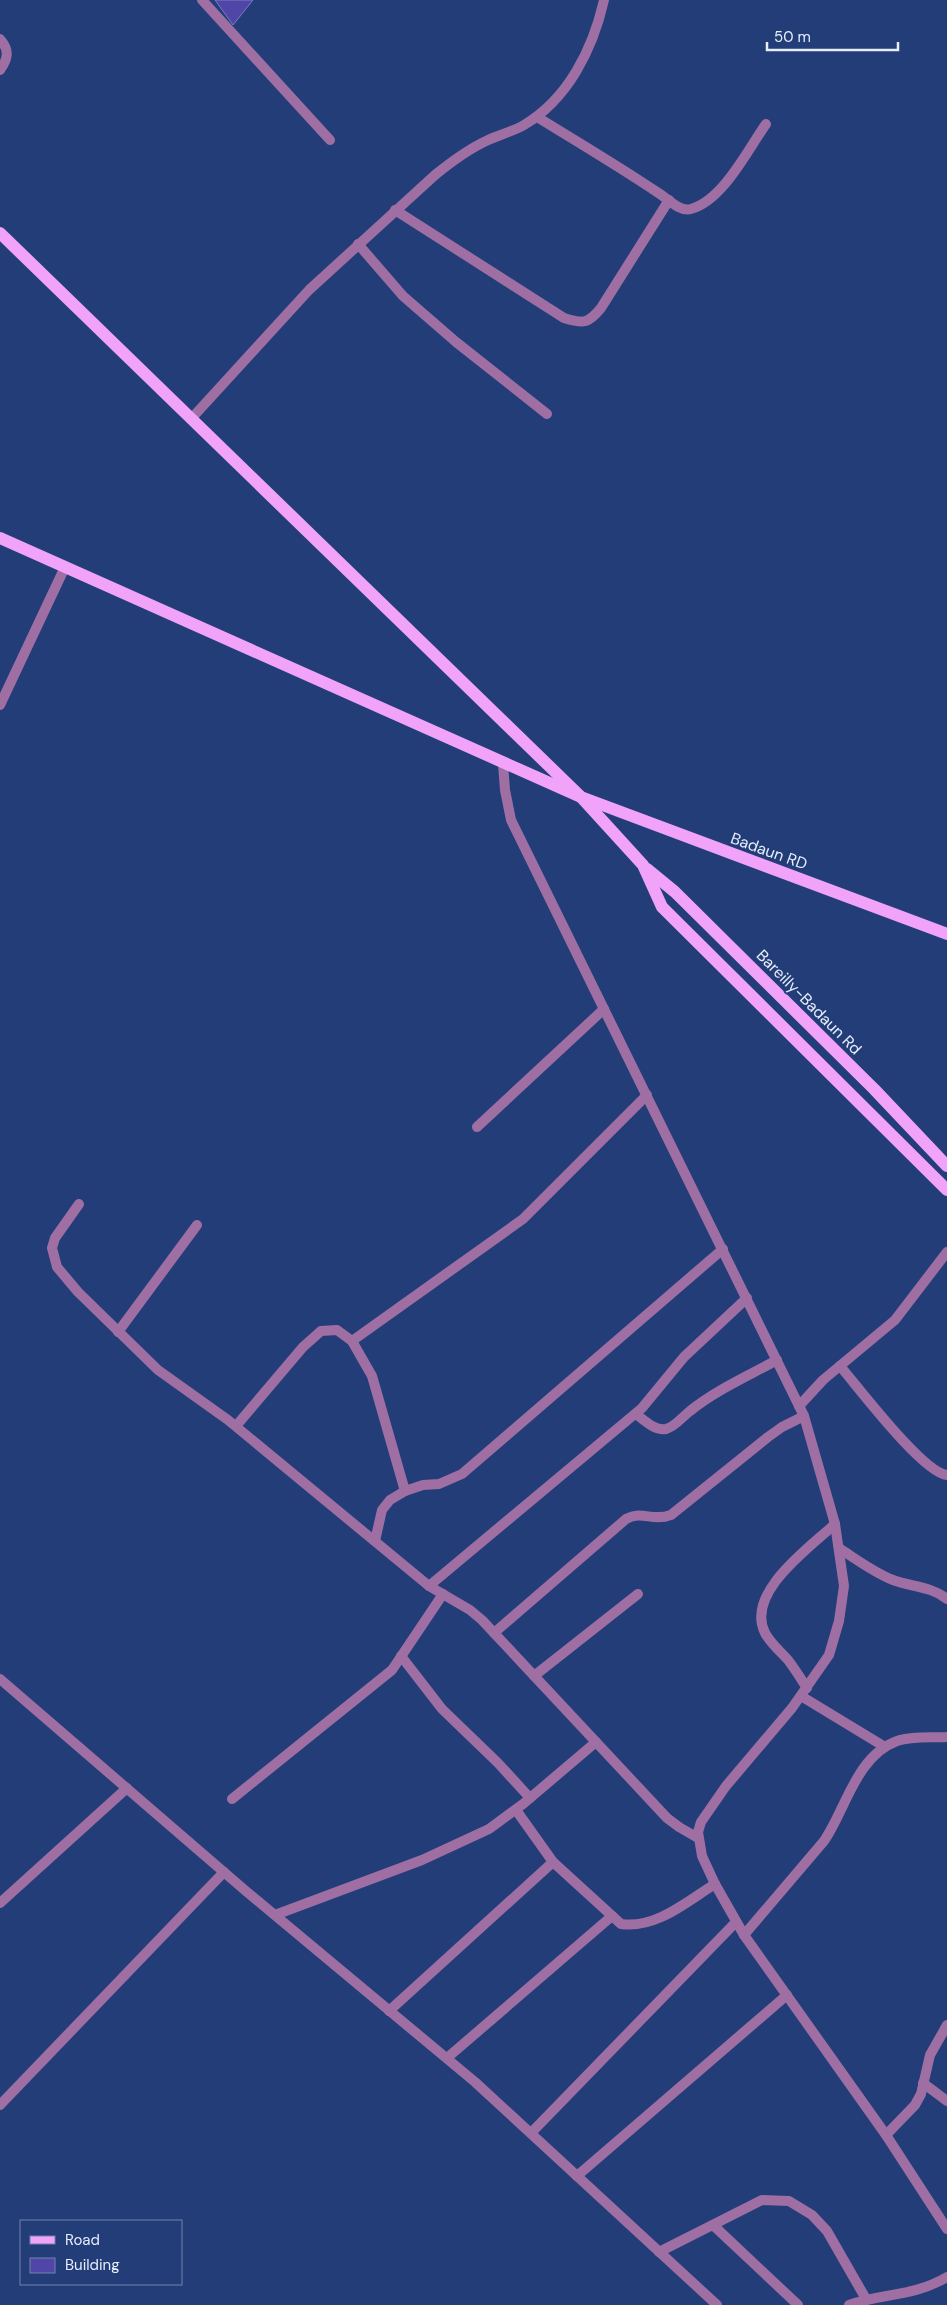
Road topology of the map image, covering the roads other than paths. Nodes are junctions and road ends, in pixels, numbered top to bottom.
1 (202, 0) edge
2 (604, 0) edge
3 (0, 39) edge
4 (0, 70) edge
5 (537, 117) junction
6 (766, 124) dead end
7 (330, 140) dead end
8 (669, 200) junction
9 (395, 210) junction
10 (0, 233) edge
11 (358, 244) junction
12 (547, 414) dead end
13 (191, 418) junction
14 (0, 538) edge
15 (66, 567) junction
16 (0, 705) edge
17 (503, 764) junction
18 (581, 797) junction
19 (644, 866) junction
20 (947, 934) edge
21 (604, 1009) junction
22 (647, 1095) junction
23 (477, 1127) dead end
24 (947, 1166) edge
25 (947, 1190) edge
26 (79, 1204) dead end
27 (196, 1225) dead end
28 (723, 1249) junction
29 (947, 1252) edge
30 (747, 1298) junction
31 (118, 1332) junction
32 (352, 1341) junction
33 (776, 1360) junction
34 (840, 1366) junction
35 (799, 1406) junction
36 (636, 1414) junction
37 (804, 1416) junction
38 (236, 1426) junction
39 (947, 1475) edge
40 (405, 1491) junction
41 (835, 1524) junction
42 (375, 1541) junction
43 (839, 1548) junction
44 (429, 1586) junction
45 (443, 1594) junction
46 (638, 1594) dead end
47 (947, 1599) edge
48 (494, 1633) junction
49 (401, 1656) junction
50 (534, 1676) junction
51 (0, 1679) edge
52 (804, 1692) junction
53 (947, 1737) edge
54 (596, 1742) junction
55 (885, 1747) junction
56 (127, 1788) junction
57 (530, 1798) junction
58 (232, 1799) dead end
59 (516, 1810) junction
60 (698, 1838) junction
61 (553, 1862) junction
62 (224, 1872) junction
63 (715, 1884) junction
64 (0, 1903) edge
65 (274, 1915) junction
66 (612, 1916) junction
67 (736, 1922) junction
68 (744, 1935) junction
69 (787, 1995) junction
70 (390, 2010) junction
71 (947, 2025) edge
72 (447, 2058) junction
73 (923, 2083) junction
74 (947, 2100) edge
75 (0, 2105) edge
76 (530, 2133) junction
77 (886, 2135) junction
78 (578, 2176) junction
79 (713, 2225) junction
80 (947, 2229) edge
81 (659, 2252) junction
82 (946, 2279) edge
83 (866, 2299) junction
84 (717, 2305) edge
85 (798, 2305) edge
86 (849, 2305) edge

1 - 7 street
2 - 5 street
3 - 4 street
5 - 8 street
5 - 9 street
6 - 8 street
8 - 9 street
9 - 11 street
10 - 13 main road
11 - 12 street
11 - 13 street
13 - 18 main road
14 - 15 main road, Badaun RD
15 - 16 street
15 - 17 main road, Badaun RD
17 - 18 main road, Badaun RD
17 - 21 street
18 - 19 main road
18 - 20 main road, Badaun RD
19 - 24 main road, Bareilly-Badaun Rd
19 - 25 main road
21 - 22 street
21 - 23 street
22 - 28 street
22 - 32 street
26 - 31 street
27 - 31 street
28 - 30 street
28 - 40 street
29 - 34 street
30 - 33 street
30 - 36 street
31 - 38 street
32 - 38 street
32 - 40 street
33 - 35 street
33 - 36 street
34 - 35 street
34 - 39 street
35 - 37 street
36 - 44 street
37 - 41 street
37 - 48 street
38 - 42 street
40 - 42 street
41 - 43 street
41 - 52 street
42 - 44 street
43 - 47 street
43 - 52 street
44 - 45 street
45 - 48 street
45 - 49 street
46 - 50 street
48 - 50 street
49 - 57 street
49 - 58 street
50 - 54 street
51 - 56 street
52 - 55 street
52 - 60 street
53 - 55 street
54 - 57 street
54 - 60 street
55 - 68 street
56 - 62 street
56 - 64 street
57 - 59 street
59 - 61 street
59 - 65 street
60 - 63 street
61 - 66 street
61 - 70 street
62 - 65 street
62 - 75 street
63 - 66 street
63 - 67 street
65 - 70 street
66 - 72 street
67 - 68 street
67 - 76 street
68 - 69 street
69 - 77 street
69 - 78 street
70 - 72 street
71 - 73 street
72 - 76 street
73 - 74 street
73 - 77 street
76 - 78 street
77 - 80 street
78 - 81 street
79 - 81 street
79 - 83 street
79 - 85 street
81 - 84 street
82 - 83 street
83 - 86 street

